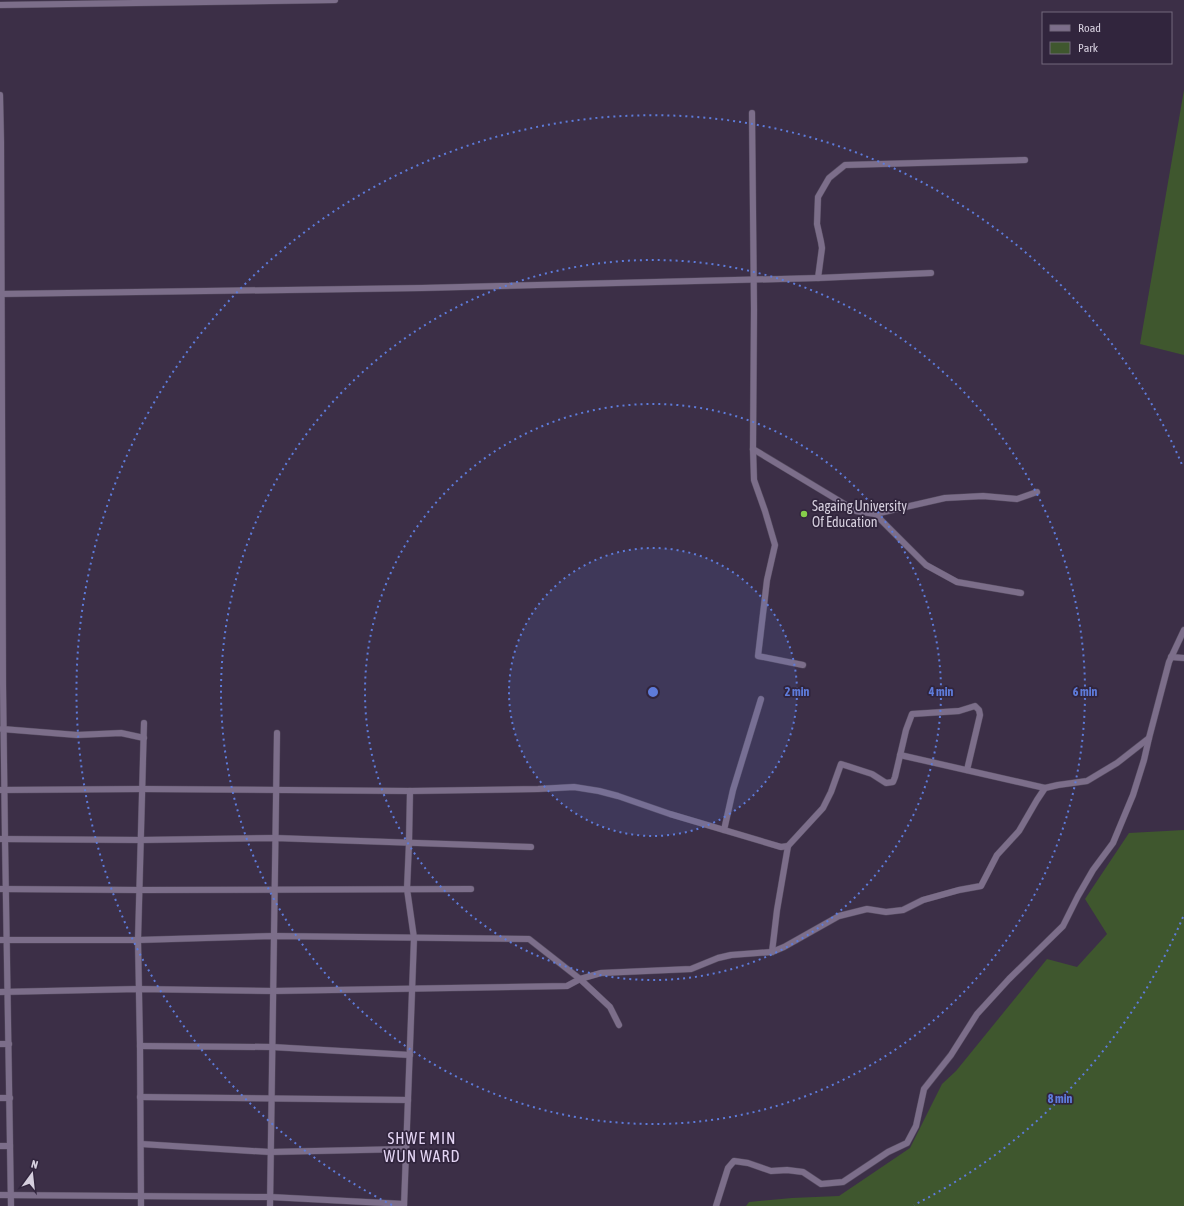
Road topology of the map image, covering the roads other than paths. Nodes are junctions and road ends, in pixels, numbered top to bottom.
1 (335, 0) edge
2 (0, 5) edge
3 (0, 95) edge
4 (752, 113) dead end
5 (1, 142) edge
6 (1025, 160) dead end
7 (1, 189) edge
8 (1, 239) edge
9 (931, 273) dead end
10 (818, 278) junction
11 (754, 280) junction
12 (1, 294) edge
13 (1, 349) edge
14 (1, 398) edge
15 (753, 449) junction
16 (1036, 492) dead end
17 (874, 514) junction
18 (1021, 593) dead end
19 (1184, 630) edge
20 (1171, 657) junction
21 (1184, 658) edge
22 (803, 665) dead end
23 (2, 678) edge
24 (761, 699) dead end
25 (144, 723) dead end
26 (2, 729) edge
27 (277, 733) dead end
28 (144, 738) junction
29 (1149, 738) junction
30 (900, 755) junction
31 (967, 770) junction
32 (1045, 788) junction
33 (142, 789) junction
34 (2, 790) edge
35 (276, 790) junction
36 (410, 791) junction
37 (724, 830) junction
38 (275, 838) junction
39 (2, 839) edge
40 (141, 840) junction
41 (409, 843) junction
42 (788, 846) junction
43 (530, 847) dead end
44 (407, 889) junction
45 (471, 889) dead end
46 (3, 890) edge
47 (139, 890) junction
48 (275, 890) junction
49 (274, 936) junction
50 (414, 938) junction
51 (0, 940) edge
52 (7, 940) junction
53 (138, 940) junction
54 (772, 952) junction
55 (580, 979) junction
56 (138, 989) junction
57 (412, 989) junction
58 (273, 991) junction
59 (0, 992) edge
60 (8, 992) junction
61 (619, 1025) dead end
62 (0, 1044) edge
63 (9, 1044) junction
64 (140, 1046) junction
65 (272, 1047) junction
66 (410, 1055) junction
67 (140, 1097) junction
68 (0, 1098) edge
69 (10, 1098) junction
70 (271, 1100) junction
71 (408, 1100) junction
72 (141, 1144) junction
73 (0, 1146) edge
74 (10, 1146) junction
75 (406, 1150) junction
76 (270, 1152) junction
77 (0, 1196) edge
78 (11, 1196) junction
79 (141, 1196) junction
80 (270, 1197) junction
81 (404, 1205) edge
82 (11, 1206) edge
83 (141, 1206) edge
84 (270, 1206) edge
85 (716, 1206) edge

1 - 2 street
3 - 5 street
4 - 11 street
5 - 7 street
6 - 10 street
7 - 8 street
8 - 12 street
9 - 10 street
10 - 11 street
11 - 12 street
11 - 15 street
12 - 13 street
13 - 14 street
14 - 23 street
15 - 17 street
15 - 22 street
16 - 17 street
17 - 18 street
19 - 20 street
20 - 21 street
20 - 29 street
23 - 26 street
24 - 37 street
25 - 28 street
26 - 28 street
26 - 34 street
27 - 35 street
28 - 33 street
29 - 32 street
29 - 85 street
30 - 31 street
30 - 31 street
30 - 42 street
31 - 32 street
32 - 54 street
33 - 34 street
33 - 35 street
33 - 40 street
34 - 39 street
35 - 36 street
35 - 38 street
36 - 37 street
36 - 41 street
37 - 42 street
38 - 40 street
38 - 41 street
38 - 48 street
39 - 40 street
39 - 46 street
40 - 47 street
41 - 43 street
41 - 44 street
42 - 54 street
44 - 45 street
44 - 48 street
44 - 50 street
46 - 47 street
46 - 52 street
47 - 48 street
47 - 53 street
48 - 49 street
49 - 50 street
49 - 53 street
49 - 58 street
50 - 55 street
50 - 57 street
51 - 52 street
52 - 53 street
52 - 60 street
53 - 56 street
54 - 55 street
55 - 57 street
55 - 61 street
56 - 58 street
56 - 60 street
56 - 64 street
57 - 58 street
57 - 66 street
58 - 65 street
59 - 60 street
60 - 63 street
62 - 63 street
63 - 69 street
64 - 65 street
64 - 67 street
65 - 66 street
65 - 70 street
66 - 71 street
67 - 70 street
67 - 72 street
68 - 69 street
69 - 74 street
70 - 71 street
70 - 76 street
71 - 75 street
72 - 76 street
72 - 79 street
73 - 74 street
74 - 78 street
75 - 76 street
75 - 81 street
76 - 80 street
77 - 78 street
78 - 79 street
78 - 82 street
79 - 80 street
79 - 83 street
80 - 81 street
80 - 84 street

